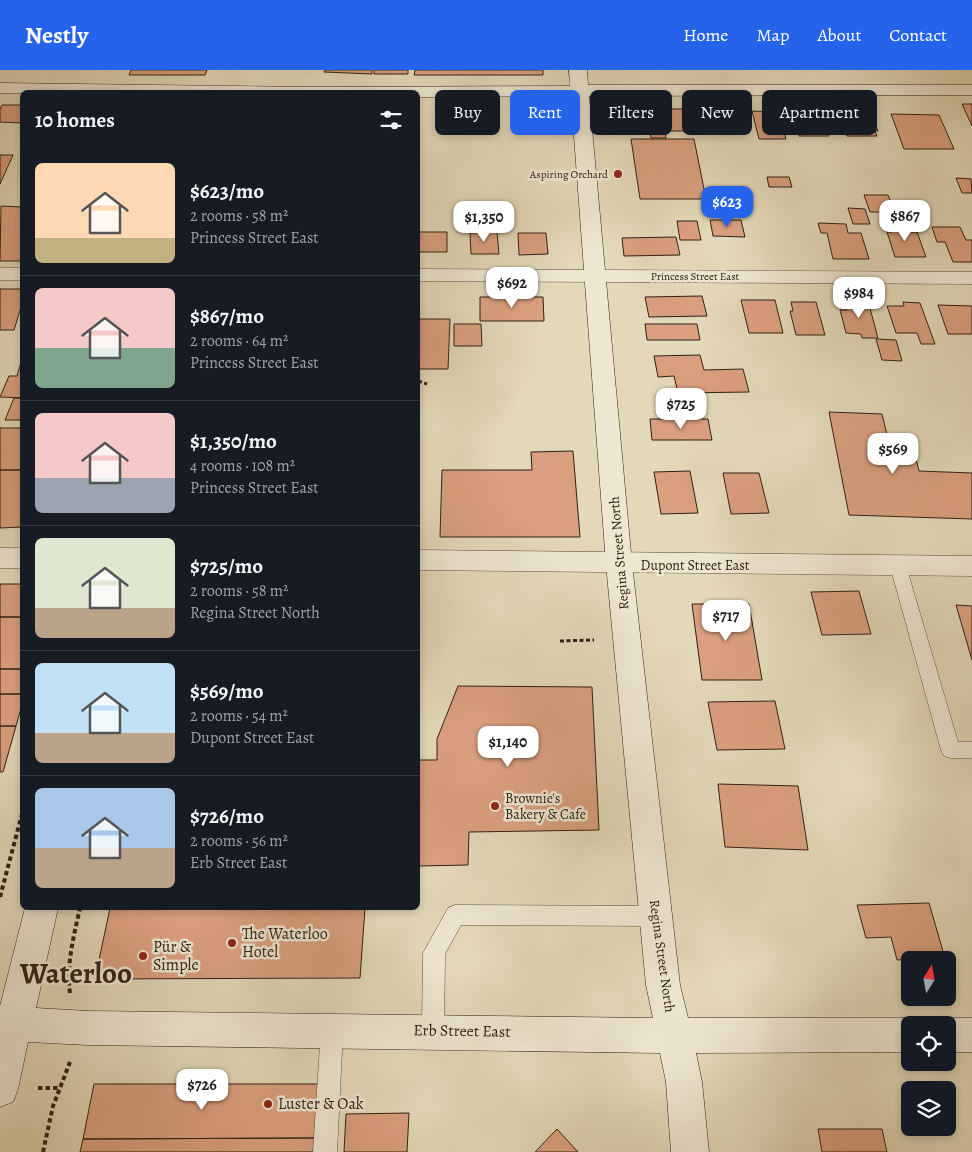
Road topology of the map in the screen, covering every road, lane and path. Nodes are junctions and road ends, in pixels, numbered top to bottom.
1 (579, 81) edge
2 (241, 87) edge
3 (0, 88) edge
4 (972, 90) edge
5 (0, 274) edge
6 (20, 274) edge
7 (420, 275) edge
8 (596, 276) junction
9 (972, 278) edge
10 (420, 382) edge
11 (427, 384) dead end
12 (0, 558) edge
13 (20, 558) edge
14 (420, 560) edge
15 (619, 564) junction
16 (898, 566) junction
17 (972, 566) edge
18 (597, 640) dead end
19 (560, 641) dead end
20 (972, 750) edge
21 (20, 822) edge
22 (0, 897) edge
23 (40, 910) edge
24 (80, 910) edge
25 (656, 916) junction
26 (70, 987) dead end
27 (7, 1024) edge
28 (332, 1030) junction
29 (432, 1031) junction
30 (674, 1035) junction
31 (901, 1035) edge
32 (956, 1035) edge
33 (972, 1035) edge
34 (70, 1061) dead end
35 (0, 1089) edge
36 (43, 1152) edge
37 (325, 1152) edge
38 (690, 1152) edge

1 - 2 street
1 - 4 street
1 - 8 street, Regina Street North
2 - 3 street
5 - 6 street
7 - 8 street, Princess Street East
8 - 9 street, Princess Street East
8 - 15 street, Regina Street North
10 - 11 path
12 - 13 street
14 - 15 street, Dupont Street East
15 - 16 street, Dupont Street East
15 - 25 street, Regina Street North
16 - 17 street, Dupont Street East
16 - 20 lane
18 - 19 path
21 - 22 path
23 - 27 street
24 - 26 path
25 - 29 lane
25 - 30 street, Regina Street North
27 - 28 street, Erb Street East
27 - 35 street
28 - 29 street, Erb Street East
28 - 37 lane
29 - 30 street, Erb Street East
30 - 31 street, Erb Street East
30 - 38 street, Regina Street North
32 - 33 street
34 - 36 path

